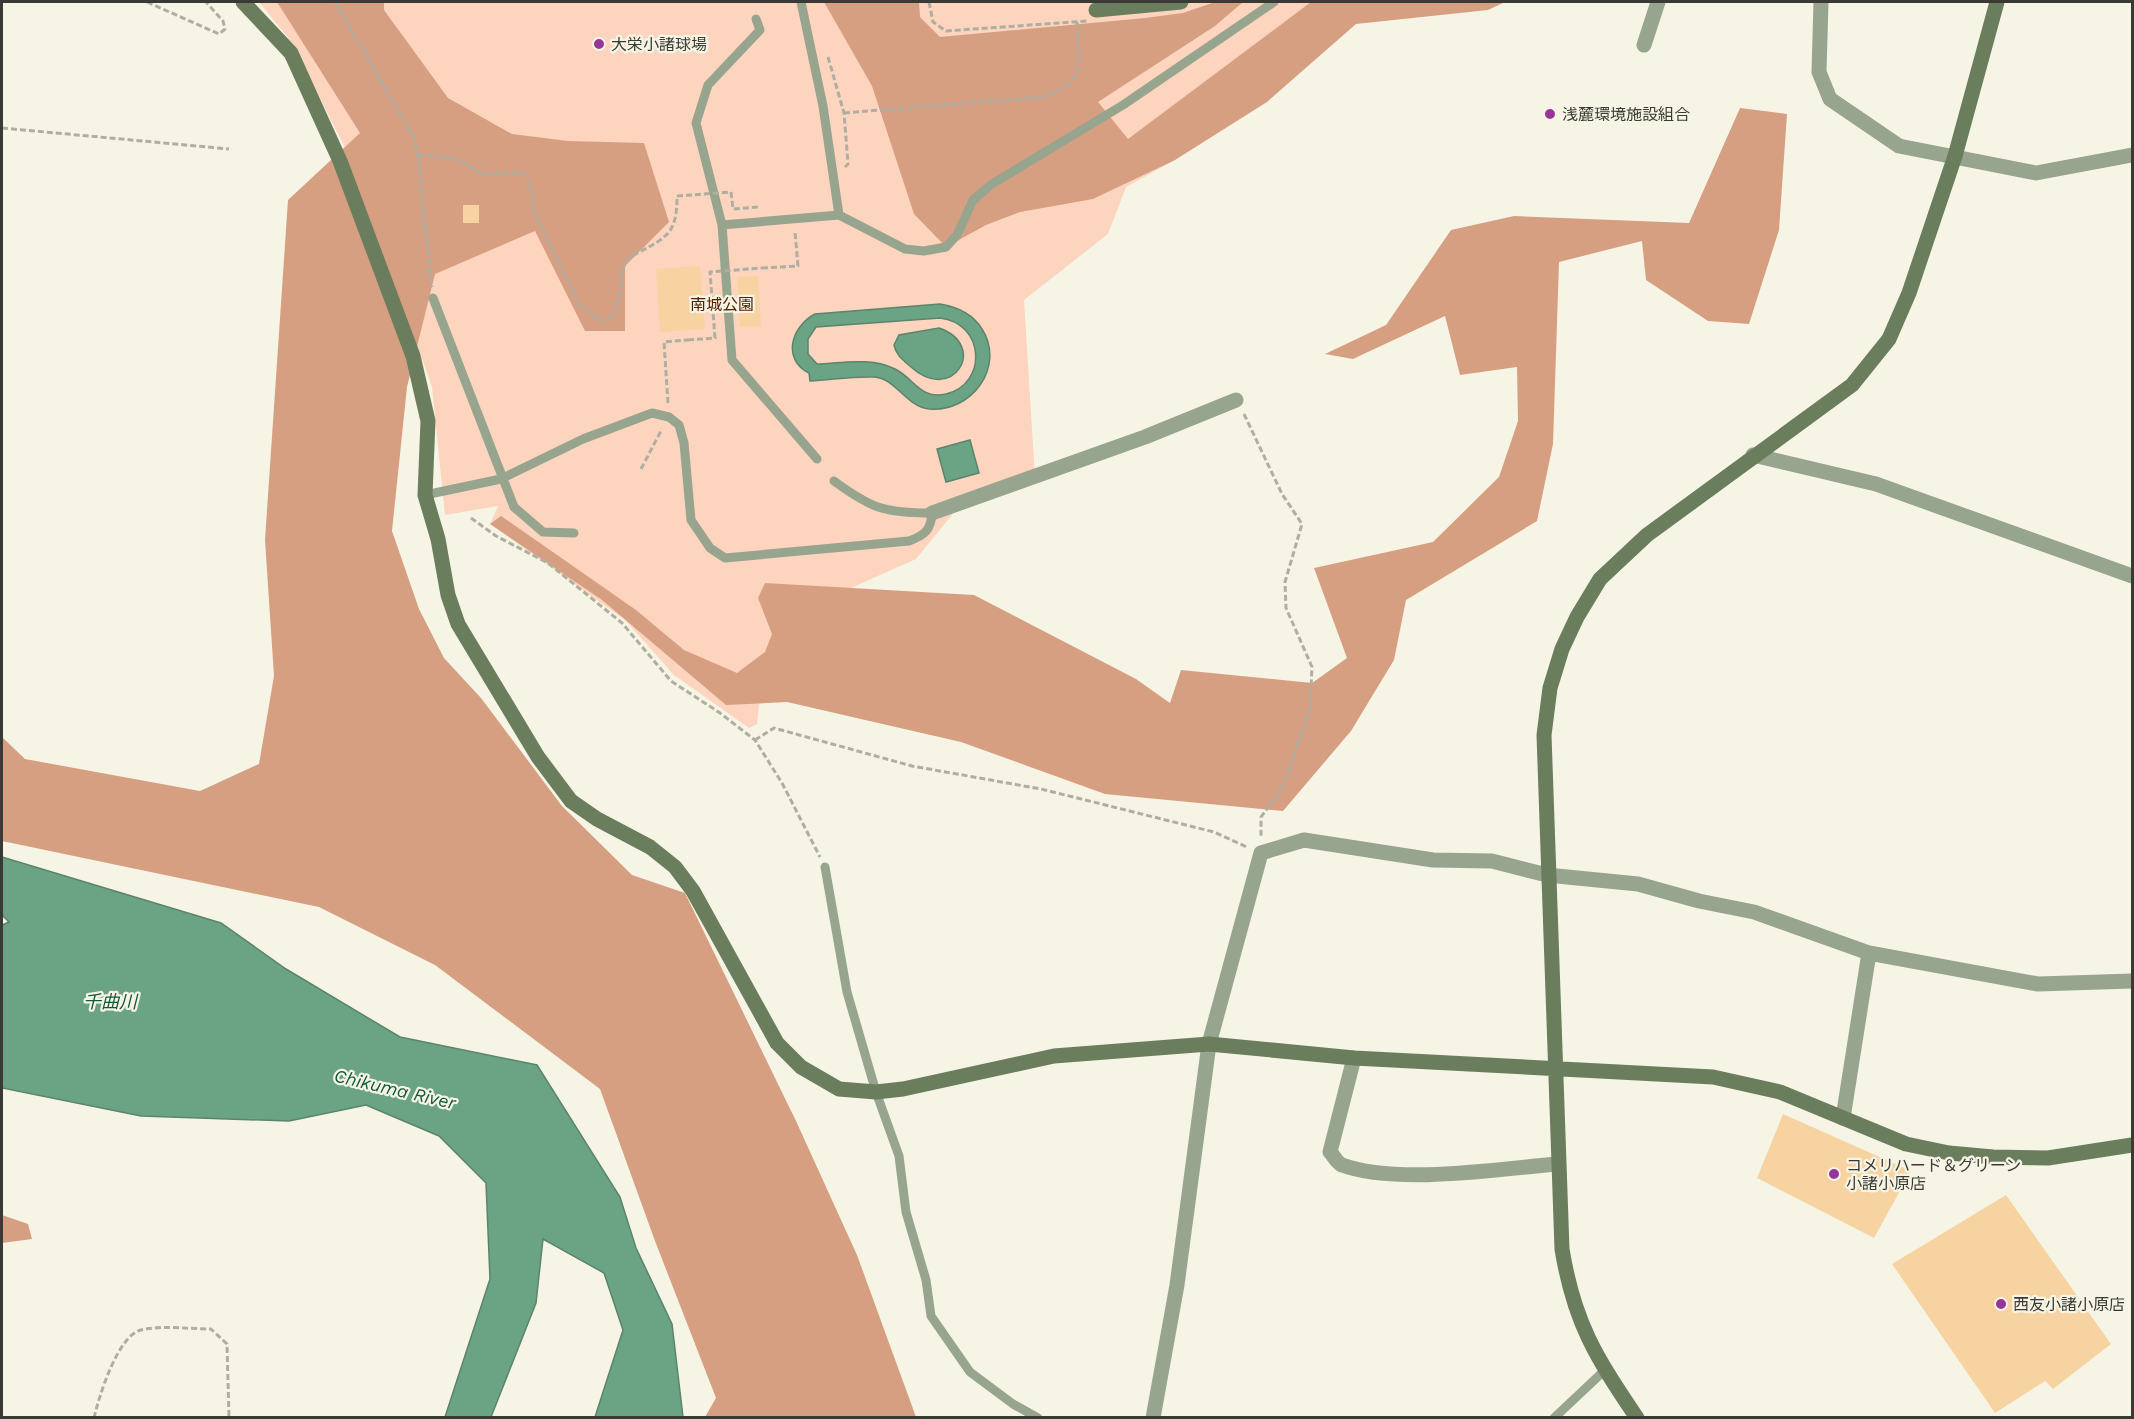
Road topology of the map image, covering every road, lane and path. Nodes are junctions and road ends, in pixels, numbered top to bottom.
1 (147, 2) edge
2 (206, 2) edge
3 (243, 2) edge
4 (335, 2) edge
5 (801, 2) edge
6 (929, 2) edge
7 (1181, 2) edge
8 (1274, 2) edge
9 (1658, 2) edge
10 (1821, 2) edge
11 (1997, 2) edge
12 (1097, 15) joint
13 (756, 19) dead end
14 (1077, 22) junction
15 (1644, 45) dead end
16 (843, 113) dead end
17 (2, 128) edge
18 (230, 149) dead end
19 (2133, 155) edge
20 (1955, 156) junction
21 (418, 157) junction
22 (759, 207) dead end
23 (839, 215) junction
24 (794, 219) junction
25 (722, 225) junction
26 (433, 298) joint
27 (667, 392) dead end
28 (1236, 400) joint
29 (669, 417) junction
30 (1753, 454) junction
31 (817, 459) dead end
32 (641, 470) dead end
33 (501, 479) junction
34 (834, 481) dead end
35 (425, 495) junction
36 (932, 513) junction
37 (471, 518) dead end
38 (574, 533) dead end
39 (2133, 576) edge
40 (754, 740) junction
41 (1261, 853) junction
42 (825, 867) joint
43 (1547, 875) junction
44 (1869, 953) junction
45 (2133, 981) edge
46 (1209, 1044) junction
47 (1354, 1058) junction
48 (1555, 1070) junction
49 (876, 1092) junction
50 (1843, 1118) junction
51 (2133, 1145) edge
52 (1557, 1164) junction
53 (1605, 1370) junction
54 (94, 1418) edge
55 (229, 1418) edge
56 (1038, 1418) edge
57 (1153, 1418) edge
58 (1554, 1418) edge
59 (1637, 1418) edge

1 - 2 path
3 - 35 street
4 - 21 path
5 - 23 lane
6 - 14 path
7 - 12 street
8 - 23 lane
9 - 15 street
10 - 20 street
11 - 20 street
12 - 14 path
13 - 25 lane
14 - 16 path
17 - 18 path
19 - 20 street
20 - 30 street
21 - 22 path, bridge
21 - 26 path
23 - 24 lane
24 - 25 lane
24 - 27 path, bridge
25 - 31 lane
26 - 33 lane
28 - 36 street
28 - 41 path
29 - 32 path
29 - 33 lane
29 - 36 lane
30 - 39 street
30 - 43 street
33 - 35 lane
33 - 38 lane
34 - 36 lane
35 - 49 street
37 - 40 path
40 - 41 path
40 - 42 path
41 - 43 street
41 - 46 street
42 - 49 lane
43 - 44 street
43 - 48 street
44 - 45 street
44 - 50 street
46 - 47 street
46 - 49 street
46 - 57 street
47 - 48 street
47 - 52 street
48 - 50 street
48 - 52 street
49 - 56 lane
50 - 51 street
52 - 53 street
53 - 58 lane
53 - 59 street
54 - 55 path

